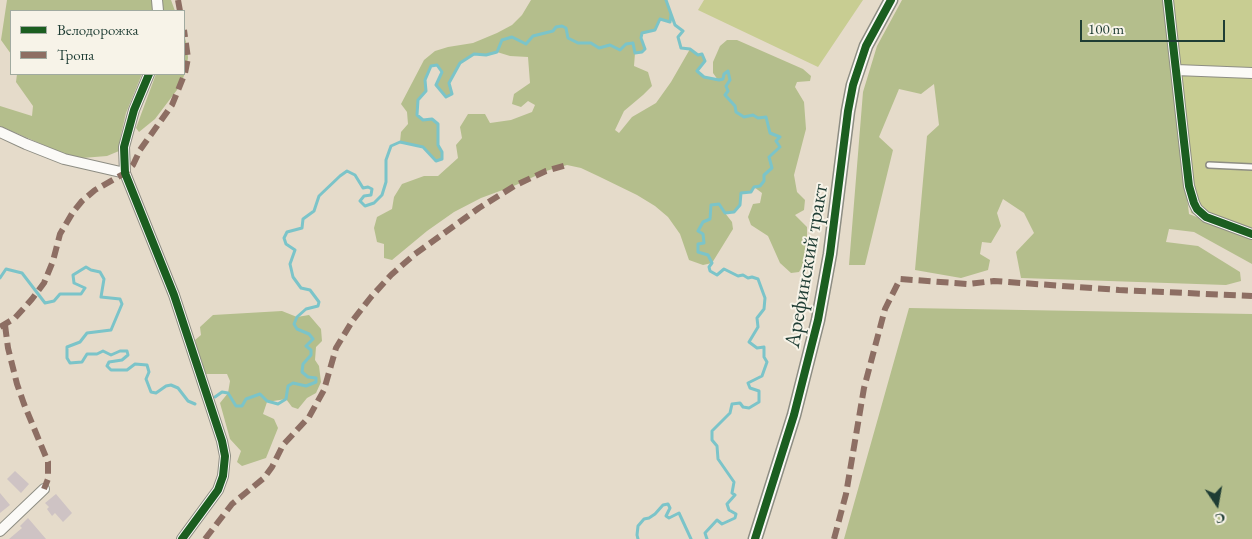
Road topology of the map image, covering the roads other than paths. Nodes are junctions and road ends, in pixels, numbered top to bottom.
1 (891, 0) edge
2 (1168, 0) edge
3 (1176, 70) junction
4 (1252, 73) edge
5 (149, 75) edge
6 (0, 132) edge
7 (1209, 165) dead end
8 (1252, 167) edge
9 (125, 173) junction
10 (1252, 234) edge
11 (44, 489) dead end
12 (0, 531) edge
13 (182, 539) edge
14 (755, 539) edge

1 - 14 street, Арефинский тракт
2 - 3 street
3 - 4 street
3 - 10 street
5 - 9 street
6 - 9 street
7 - 8 lane
9 - 13 street
11 - 12 street

